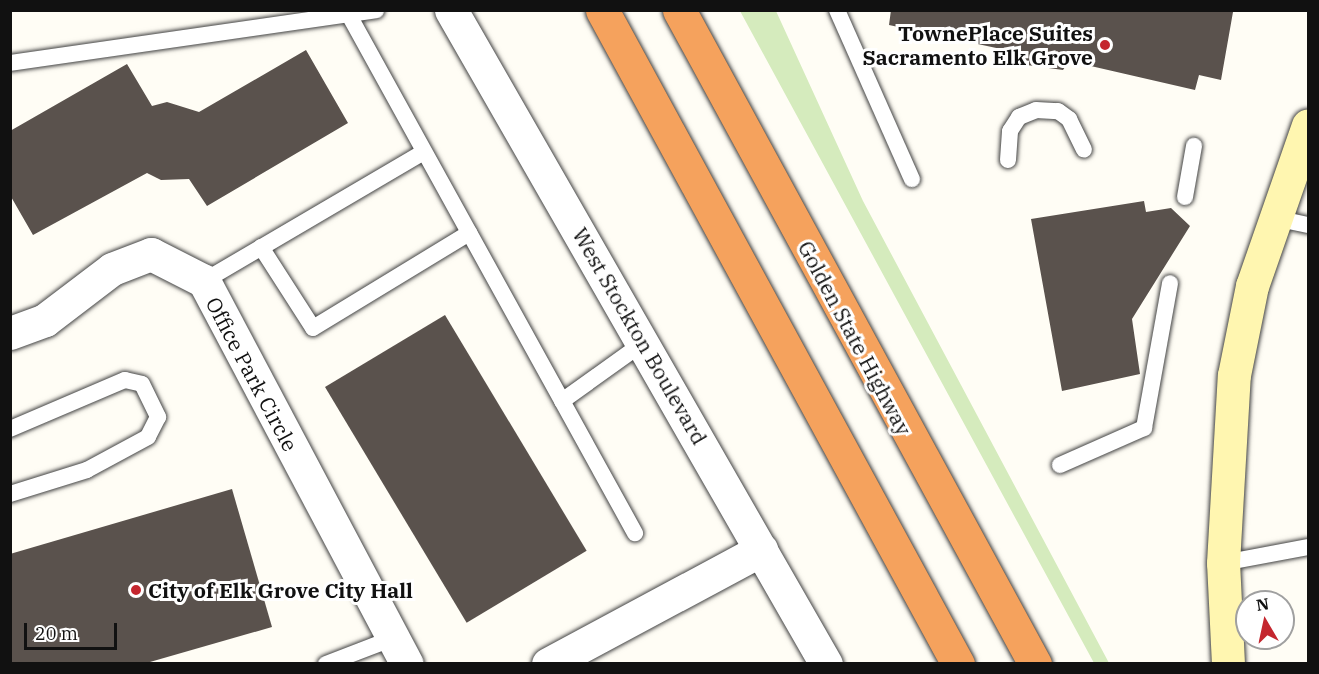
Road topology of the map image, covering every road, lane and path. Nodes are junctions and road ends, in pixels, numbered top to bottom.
1 (376, 10) edge
2 (451, 10) edge
3 (602, 10) edge
4 (679, 10) edge
5 (837, 10) edge
6 (349, 15) junction
7 (10, 63) edge
8 (1308, 125) edge
9 (1194, 146) dead end
10 (1083, 150) dead end
11 (424, 152) junction
12 (1008, 160) dead end
13 (912, 179) dead end
14 (1185, 197) dead end
15 (1275, 218) junction
16 (1308, 225) edge
17 (469, 233) junction
18 (261, 247) junction
19 (204, 281) junction
20 (1170, 283) dead end
21 (10, 333) edge
22 (643, 343) junction
23 (562, 401) junction
24 (10, 429) edge
25 (1060, 465) dead end
26 (10, 494) edge
27 (635, 533) dead end
28 (1308, 547) edge
29 (761, 550) junction
30 (1223, 563) junction
31 (399, 651) edge
32 (569, 659) edge
33 (326, 663) edge
34 (826, 663) edge
35 (958, 663) edge
36 (1035, 663) edge
37 (1228, 663) edge

1 - 6 lane
2 - 22 street, West Stockton Boulevard
3 - 35 highway
4 - 36 highway, Golden State Highway
5 - 13 lane
6 - 7 lane
6 - 11 lane
8 - 15 street
9 - 14 lane
10 - 12 lane
11 - 17 lane
11 - 18 lane
15 - 16 lane
15 - 30 street
17 - 18 lane
17 - 23 lane
18 - 19 lane
19 - 21 street, Office Park Circle
19 - 31 street, Office Park Circle
20 - 25 lane
22 - 23 lane
22 - 29 street, West Stockton Boulevard
23 - 27 lane
24 - 26 lane
28 - 30 lane
29 - 32 street
29 - 34 street, West Stockton Boulevard
30 - 37 street
31 - 33 lane

